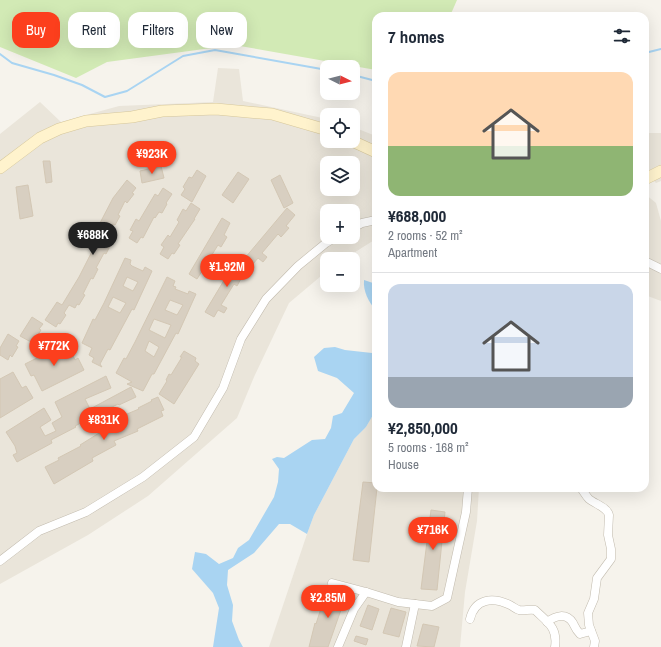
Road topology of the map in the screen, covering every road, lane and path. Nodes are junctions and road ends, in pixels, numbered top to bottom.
1 (320, 128) edge
2 (360, 145) edge
3 (372, 150) edge
4 (0, 168) edge
5 (661, 171) edge
6 (649, 177) edge
7 (372, 221) edge
8 (360, 224) edge
9 (325, 244) edge
10 (649, 263) edge
11 (661, 269) edge
12 (468, 492) edge
13 (584, 492) edge
14 (0, 561) edge
15 (332, 583) dead end
16 (366, 592) junction
17 (415, 604) junction
18 (470, 619) dead end
19 (547, 622) junction
20 (591, 631) junction
21 (338, 647) edge
22 (406, 647) edge
23 (555, 647) edge
24 (594, 647) edge

1 - 4 street
2 - 3 street
5 - 6 street
7 - 8 street
9 - 14 street
10 - 11 street
12 - 17 street
13 - 20 street
15 - 16 street
16 - 17 street
16 - 21 street
17 - 22 street
18 - 19 street
19 - 20 street
19 - 23 street
20 - 24 street

